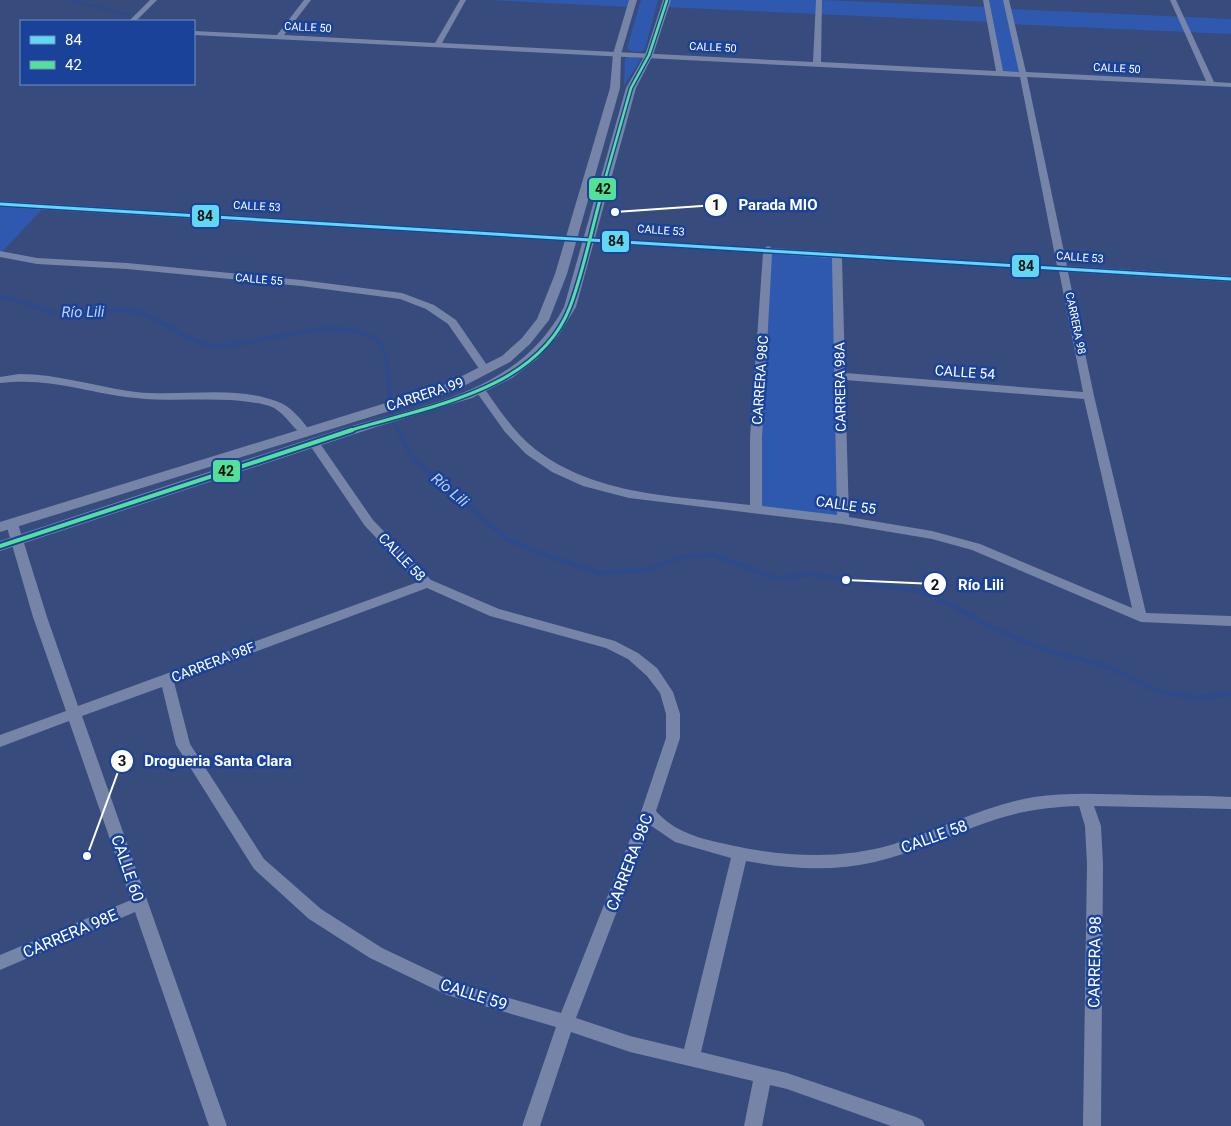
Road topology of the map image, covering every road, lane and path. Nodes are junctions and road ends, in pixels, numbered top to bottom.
1 (154, 0) edge
2 (308, 0) edge
3 (463, 0) edge
4 (633, 0) edge
5 (667, 0) edge
6 (819, 0) edge
7 (986, 0) edge
8 (1006, 0) edge
9 (1172, 0) edge
10 (133, 20) edge
11 (195, 33) edge
12 (279, 37) junction
13 (437, 45) junction
14 (617, 54) junction
15 (649, 55) junction
16 (817, 64) junction
17 (1000, 73) junction
18 (1023, 74) junction
19 (1212, 84) junction
20 (1231, 85) edge
21 (0, 204) edge
22 (571, 238) junction
23 (590, 238) junction
24 (768, 249) junction
25 (0, 254) edge
26 (837, 254) junction
27 (1064, 268) junction
28 (1231, 279) edge
29 (486, 371) junction
30 (839, 376) junction
31 (0, 380) edge
32 (480, 390) junction
33 (1089, 396) junction
34 (427, 401) junction
35 (369, 418) junction
36 (304, 431) junction
37 (315, 444) junction
38 (756, 510) junction
39 (844, 520) junction
40 (6, 526) edge
41 (16, 540) junction
42 (0, 546) edge
43 (427, 583) junction
44 (1141, 617) junction
45 (1231, 621) edge
46 (584, 637) joint
47 (167, 680) junction
48 (74, 714) junction
49 (0, 741) edge
50 (1084, 800) junction
51 (1231, 803) edge
52 (648, 812) junction
53 (740, 854) junction
54 (140, 903) junction
55 (0, 963) edge
56 (566, 1022) junction
57 (691, 1057) junction
58 (763, 1075) junction
59 (218, 1126) edge
60 (531, 1126) edge
61 (753, 1126) edge
62 (916, 1126) edge
63 (1092, 1126) edge

1 - 10 street
2 - 12 street
3 - 13 street
4 - 14 street, CARRERA 99
5 - 15 street, CARRERA 99
6 - 16 street
7 - 17 street
8 - 18 street, CARRERA 98
9 - 19 street
11 - 12 street, CALLE 50
12 - 13 street, CALLE 50
13 - 14 street, CALLE 50
14 - 15 street, CALLE 50
14 - 22 street, CARRERA 99
15 - 16 street, CALLE 50
15 - 23 street, CARRERA 99
16 - 17 street, CALLE 50
17 - 18 street, CALLE 50
18 - 19 street, CALLE 50
18 - 27 street, CARRERA 98
19 - 20 street, CALLE 50
21 - 22 street, CALLE 53
22 - 23 street, CALLE 53
22 - 29 street, CARRERA 99
23 - 24 street, CALLE 53
23 - 32 street, CARRERA 99
24 - 26 street, CALLE 53
24 - 38 street, CARRERA 98C
25 - 29 street, CALLE 55
26 - 27 street, CALLE 53
26 - 30 street, CARRERA 98A
27 - 28 street, CALLE 53
27 - 33 street, CARRERA 98
29 - 34 street, CARRERA 99
30 - 33 street, CALLE 54
30 - 39 street, CARRERA 98A
31 - 36 street
32 - 34 street, CARRERA 99
32 - 38 street, CALLE 55
33 - 44 street, CARRERA 98
34 - 35 street, CARRERA 99
35 - 36 street, CARRERA 99
35 - 37 street, CARRERA 99
36 - 40 street, CARRERA 99
37 - 41 street, CARRERA 99
37 - 43 street, CALLE 58
38 - 39 street, CALLE 55
39 - 44 street, CALLE 55
40 - 41 street, CALLE 60
41 - 42 street, CARRERA 99
41 - 48 street, CALLE 60
43 - 46 street, CALLE 58
43 - 47 street, CARRERA 98F
44 - 45 street, CALLE 55
46 - 52 street, CARRERA 98C
47 - 48 street, CARRERA 98F
47 - 56 street, CALLE 59
48 - 49 street, CARRERA 98F
48 - 54 street, CALLE 60
50 - 51 street, CALLE 58
50 - 53 street, CALLE 58
50 - 63 street, CARRERA 98
52 - 53 street, CALLE 58
52 - 56 street, CARRERA 98C
53 - 57 street
54 - 55 street, CARRERA 98E
54 - 59 street, CALLE 60
56 - 57 street, CALLE 59
56 - 60 street, CARRERA 98C
57 - 58 street, CALLE 59
58 - 61 street
58 - 62 street, CALLE 59

